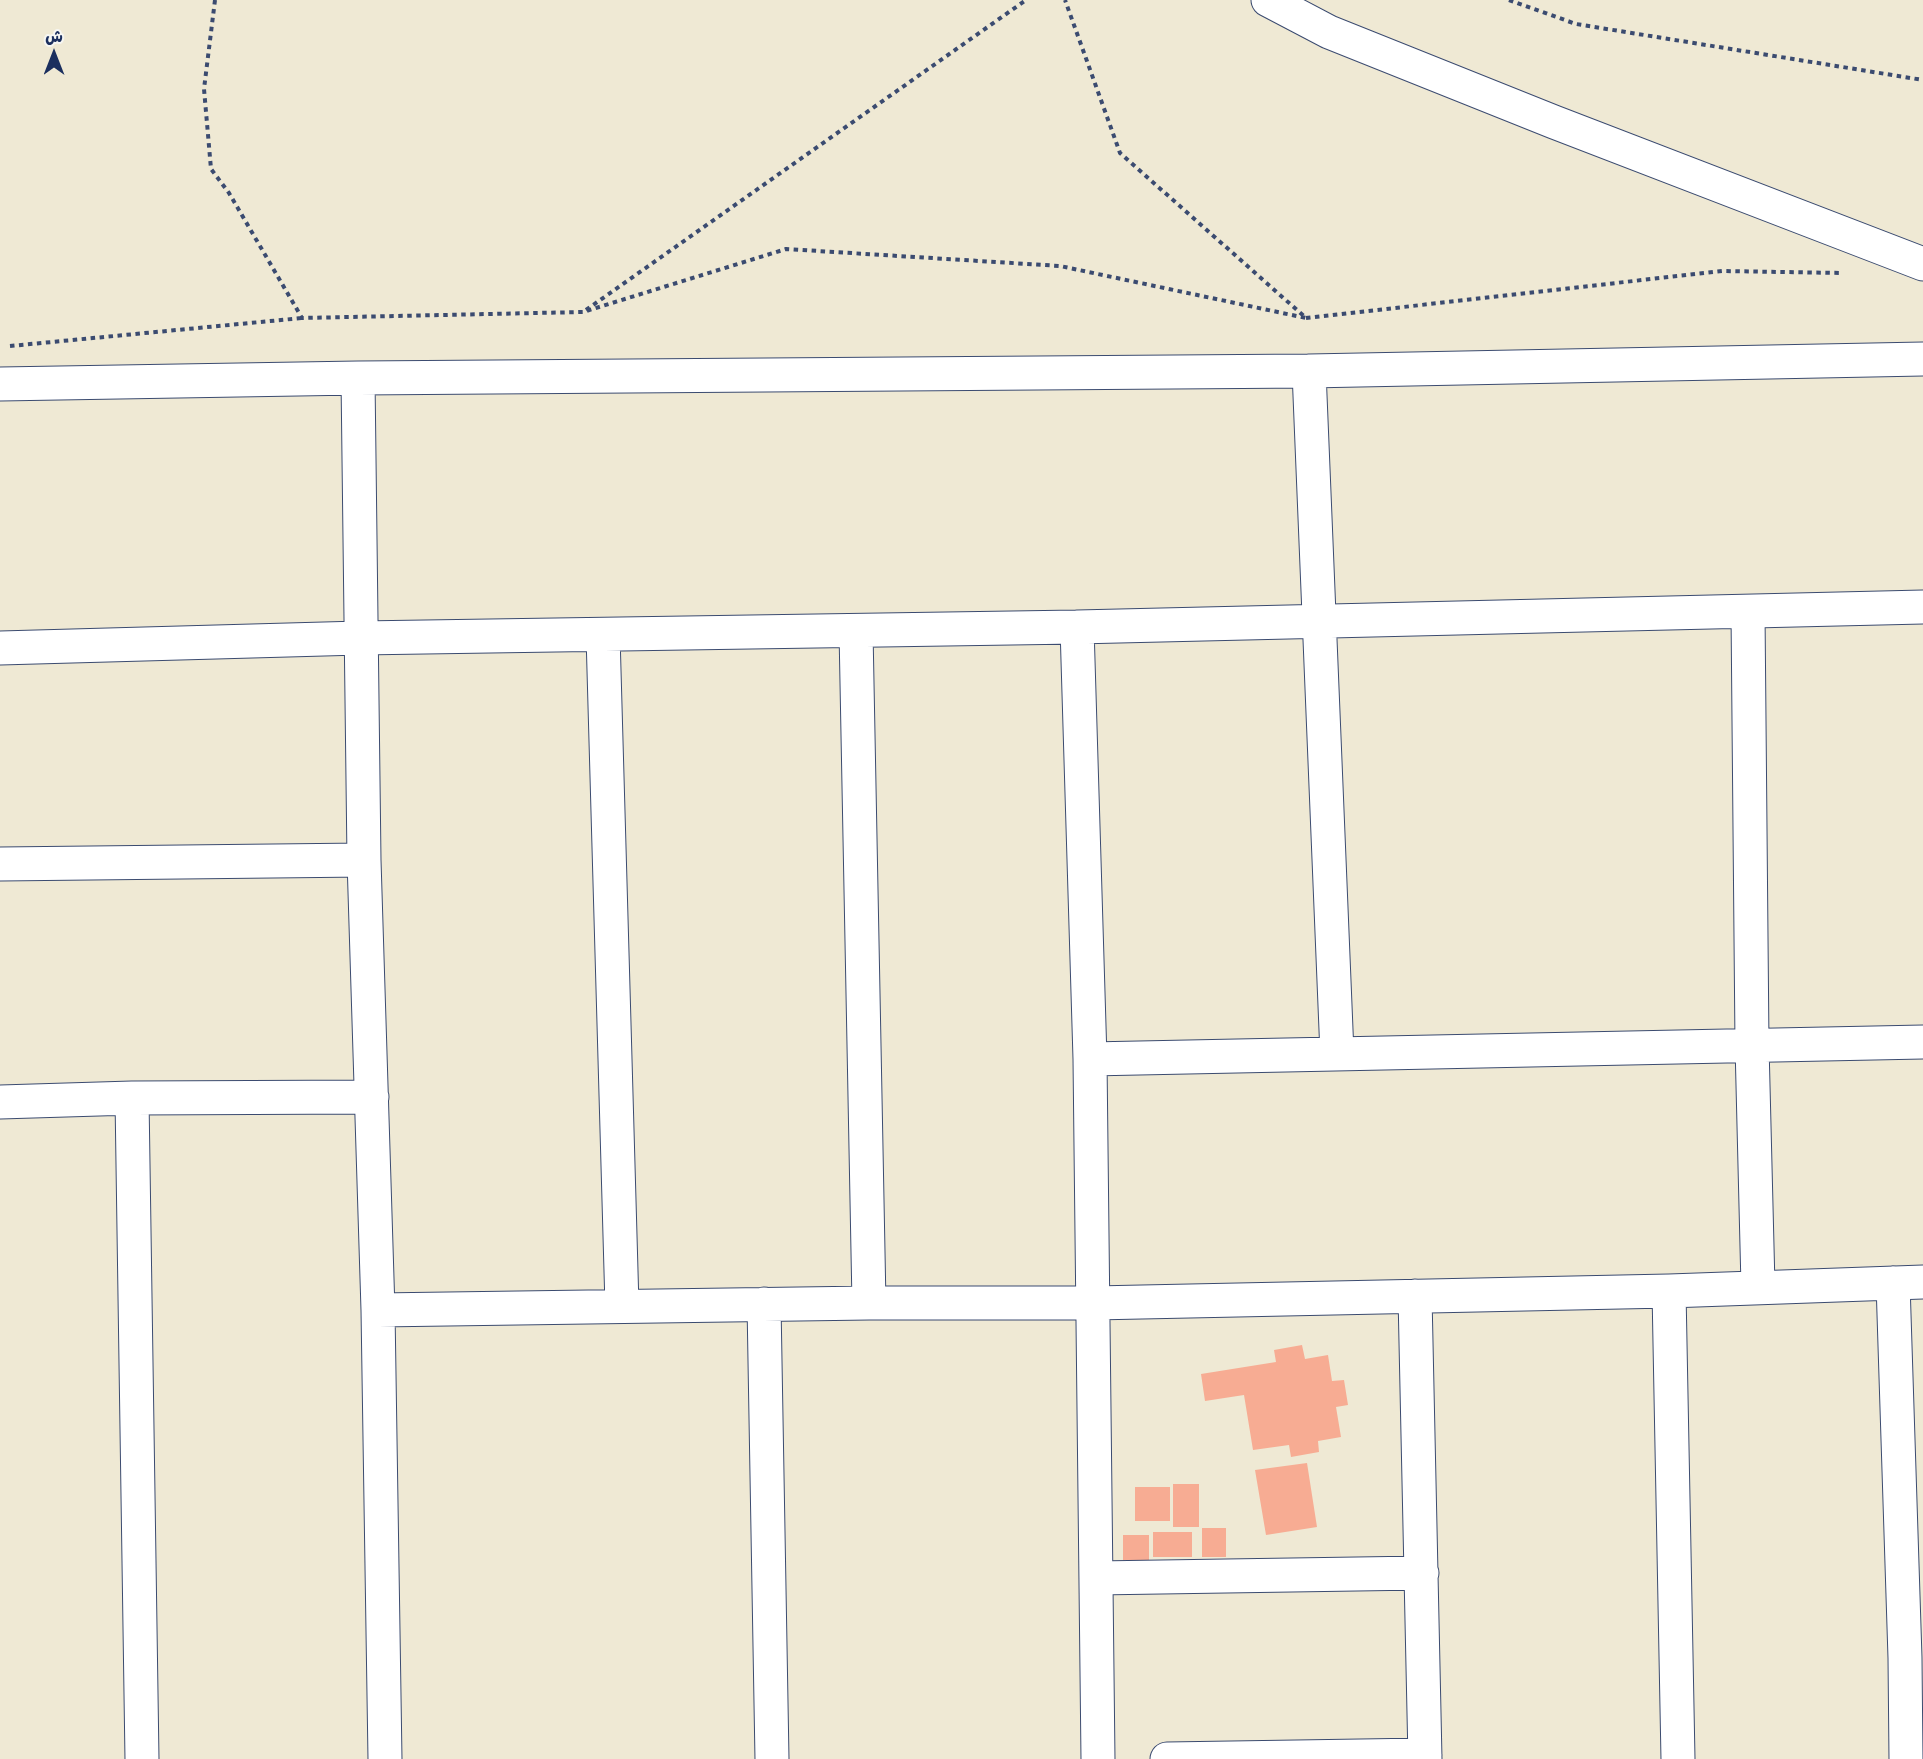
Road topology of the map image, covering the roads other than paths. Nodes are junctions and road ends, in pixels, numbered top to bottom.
1 (1268, 0) edge
2 (1923, 264) edge
3 (1923, 359) edge
4 (1309, 371) junction
5 (358, 378) junction
6 (0, 384) edge
7 (1923, 607) edge
8 (1748, 612) junction
9 (1319, 622) junction
10 (1077, 627) junction
11 (856, 631) junction
12 (603, 635) junction
13 (360, 638) junction
14 (0, 648) edge
15 (364, 860) junction
16 (0, 864) edge
17 (1923, 1042) edge
18 (1752, 1046) junction
19 (1337, 1054) junction
20 (1090, 1059) junction
21 (372, 1096) junction
22 (132, 1098) junction
23 (0, 1102) edge
24 (1908, 1282) edge
25 (1758, 1286) junction
26 (1669, 1291) junction
27 (1415, 1296) junction
28 (869, 1303) junction
29 (1094, 1303) junction
30 (764, 1305) junction
31 (622, 1306) junction
32 (378, 1311) junction
33 (1912, 1519) edge
34 (1422, 1573) junction
35 (1096, 1578) junction
36 (1911, 1751) edge
37 (1425, 1757) edge
38 (142, 1759) edge
39 (385, 1759) edge
40 (772, 1759) edge
41 (1098, 1759) edge
42 (1167, 1759) edge
43 (1180, 1759) edge
44 (1678, 1759) edge

1 - 2 street
3 - 4 street
4 - 5 street
4 - 9 street
5 - 6 street
5 - 13 street
7 - 8 street
8 - 9 street
8 - 18 street
9 - 10 street
9 - 19 street
10 - 11 street
10 - 20 street
11 - 12 street
11 - 28 street
12 - 13 street
12 - 31 street
13 - 14 street
13 - 15 street
15 - 16 street
15 - 21 street
17 - 18 street
18 - 19 street
18 - 25 street
19 - 20 street
20 - 29 street
21 - 22 street
21 - 32 street
22 - 23 street
22 - 38 street
24 - 25 street
24 - 33 street
25 - 26 street
26 - 27 street
26 - 44 street
27 - 29 street
27 - 34 street
28 - 29 street
28 - 30 street
29 - 35 street
30 - 31 street
30 - 40 street
31 - 32 street
32 - 39 street
33 - 36 street
34 - 35 street
34 - 37 street
35 - 41 street
37 - 43 street
42 - 43 street

